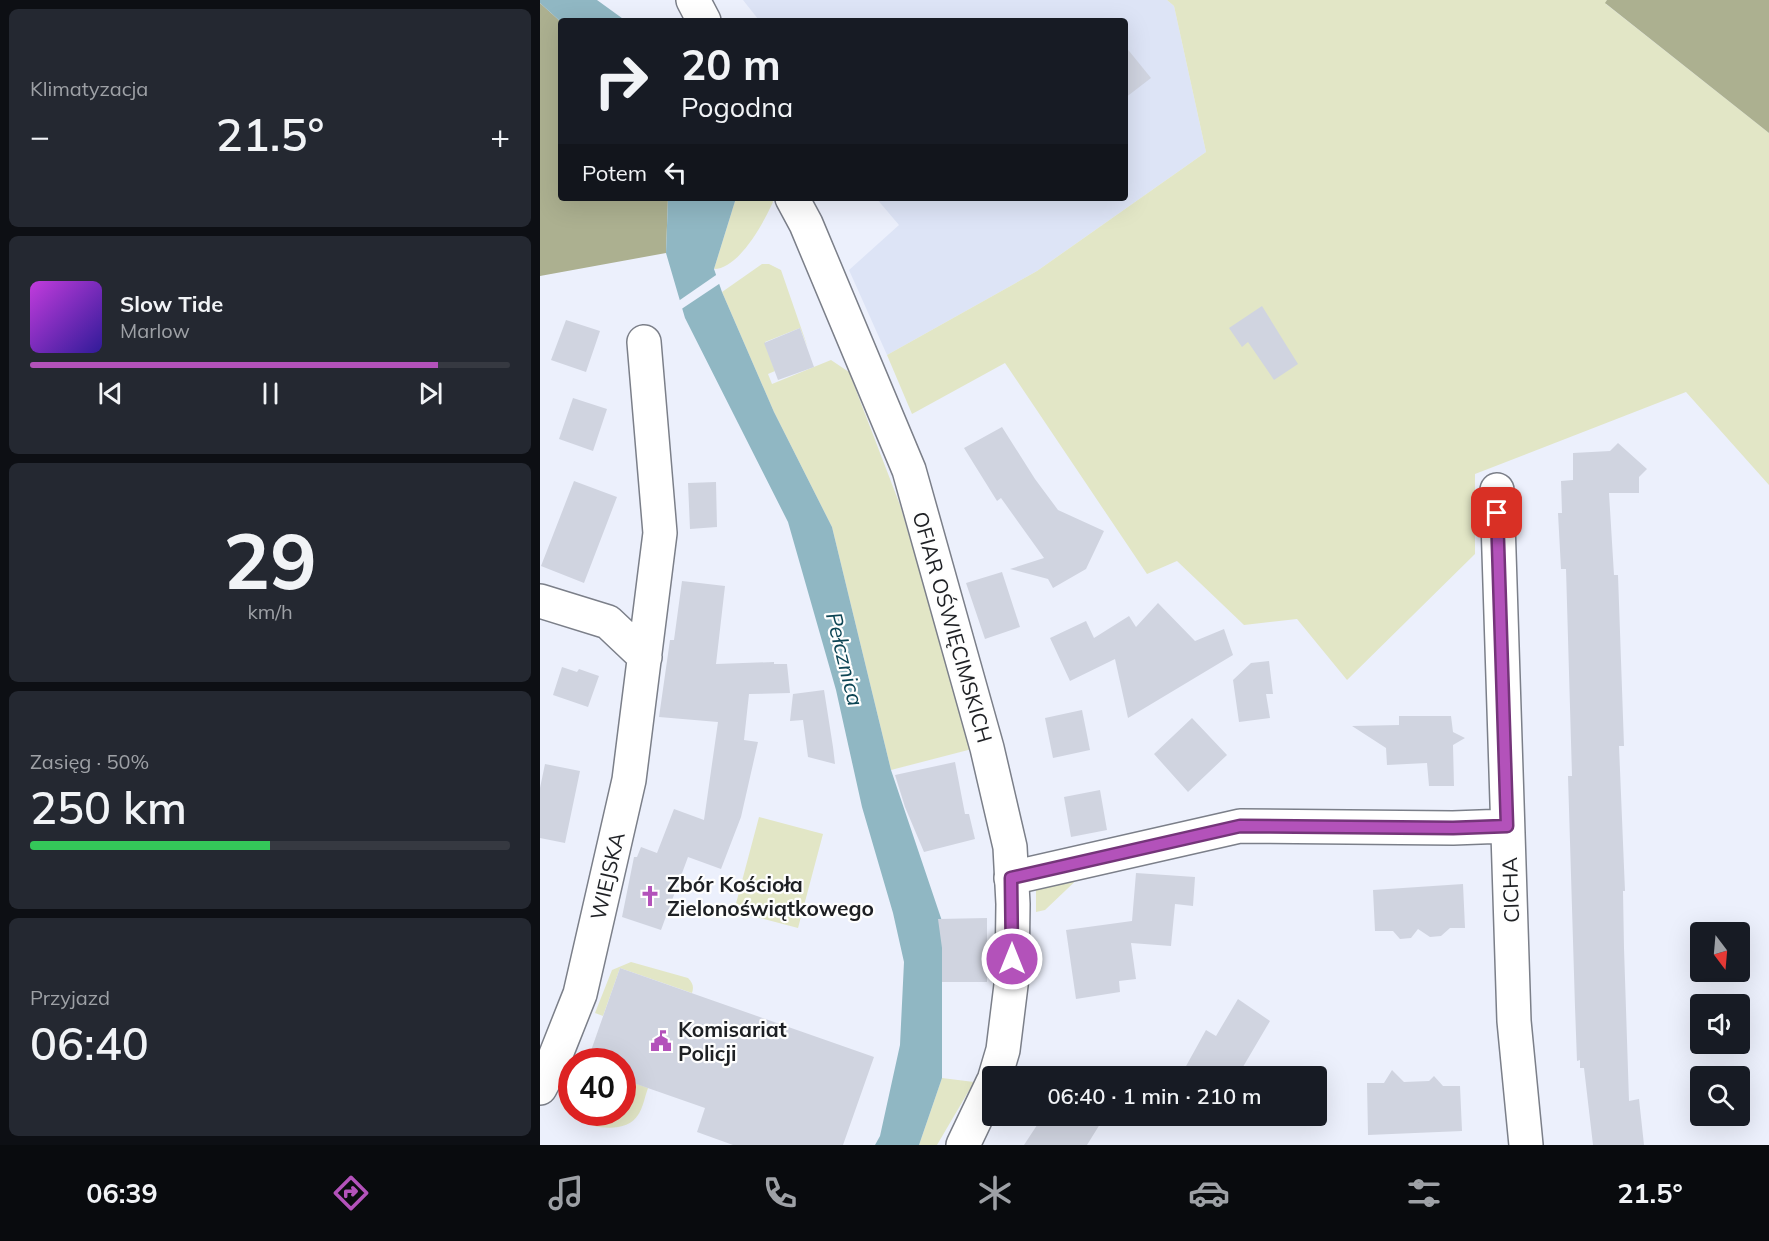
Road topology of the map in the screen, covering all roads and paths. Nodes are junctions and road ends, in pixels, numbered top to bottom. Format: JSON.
{"nodes":[{"id":1,"x":693,"y":0,"type":"edge"},
{"id":2,"x":702,"y":18,"type":"edge"},
{"id":3,"x":794,"y":201,"type":"edge"},
{"id":4,"x":644,"y":342,"type":"dead end"},
{"id":5,"x":1497,"y":490,"type":"dead end"},
{"id":6,"x":540,"y":601,"type":"edge"},
{"id":7,"x":645,"y":657,"type":"junction"},
{"id":8,"x":1507,"y":826,"type":"junction"},
{"id":9,"x":1011,"y":878,"type":"junction"},
{"id":10,"x":551,"y":1032,"type":"edge"},
{"id":11,"x":998,"y":1066,"type":"edge"},
{"id":12,"x":540,"y":1088,"type":"edge"},
{"id":13,"x":982,"y":1105,"type":"edge"},
{"id":14,"x":963,"y":1145,"type":"edge"},
{"id":15,"x":1526,"y":1145,"type":"edge"}],
"edges":[{"from":1,"to":2,"type":"street"},
{"from":3,"to":9,"type":"street","name":"OFIAR OŚWIĘCIMSKICH"},
{"from":4,"to":7,"type":"street","name":"WIEJSKA"},
{"from":5,"to":8,"type":"street","name":"CICHA"},
{"from":6,"to":7,"type":"street"},
{"from":7,"to":10,"type":"street","name":"WIEJSKA"},
{"from":8,"to":9,"type":"street"},
{"from":8,"to":15,"type":"street","name":"CICHA"},
{"from":9,"to":11,"type":"street","name":"OFIAR OŚWIĘCIMSKICH"},
{"from":10,"to":12,"type":"street","name":"WIEJSKA"},
{"from":13,"to":14,"type":"street"}]}
